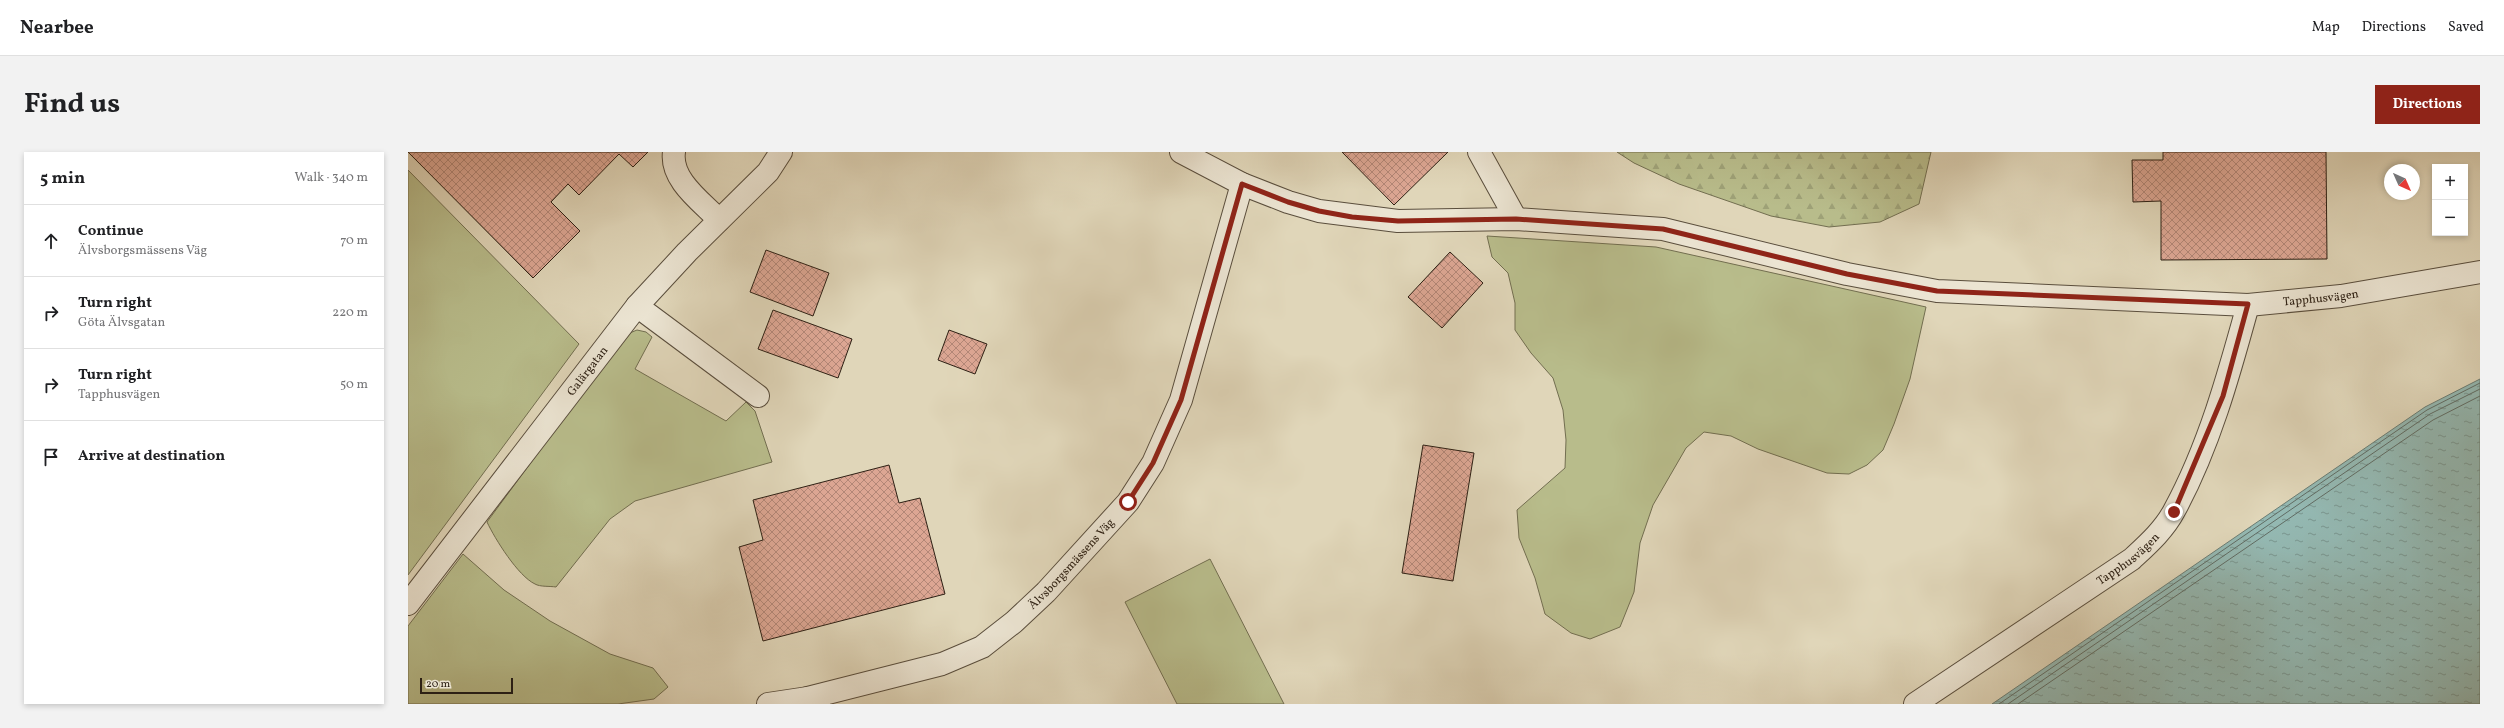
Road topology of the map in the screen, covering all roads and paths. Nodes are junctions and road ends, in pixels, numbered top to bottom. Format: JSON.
{"nodes":[{"id":1,"x":674,"y":152,"type":"edge"},
{"id":2,"x":781,"y":152,"type":"edge"},
{"id":3,"x":1180,"y":152,"type":"edge"},
{"id":4,"x":1479,"y":152,"type":"edge"},
{"id":5,"x":1242,"y":184,"type":"junction"},
{"id":6,"x":1516,"y":219,"type":"junction"},
{"id":7,"x":719,"y":220,"type":"junction"},
{"id":8,"x":2480,"y":272,"type":"edge"},
{"id":9,"x":2248,"y":304,"type":"junction"},
{"id":10,"x":637,"y":306,"type":"junction"},
{"id":11,"x":758,"y":396,"type":"dead end"},
{"id":12,"x":408,"y":604,"type":"edge"},
{"id":13,"x":813,"y":701,"type":"edge"},
{"id":14,"x":768,"y":704,"type":"edge"},
{"id":15,"x":1915,"y":704,"type":"edge"}],
"edges":[{"from":1,"to":7,"type":"lane"},
{"from":2,"to":7,"type":"lane","name":"Galärgatan"},
{"from":3,"to":5,"type":"lane"},
{"from":4,"to":6,"type":"lane"},
{"from":5,"to":6,"type":"lane"},
{"from":5,"to":13,"type":"lane","name":"Älvsborgsmässens Väg"},
{"from":6,"to":9,"type":"lane"},
{"from":7,"to":10,"type":"lane","name":"Galärgatan"},
{"from":8,"to":9,"type":"lane","name":"Tapphusvägen"},
{"from":9,"to":15,"type":"lane","name":"Tapphusvägen"},
{"from":10,"to":11,"type":"lane"},
{"from":10,"to":12,"type":"lane","name":"Galärgatan"},
{"from":13,"to":14,"type":"lane"}]}
